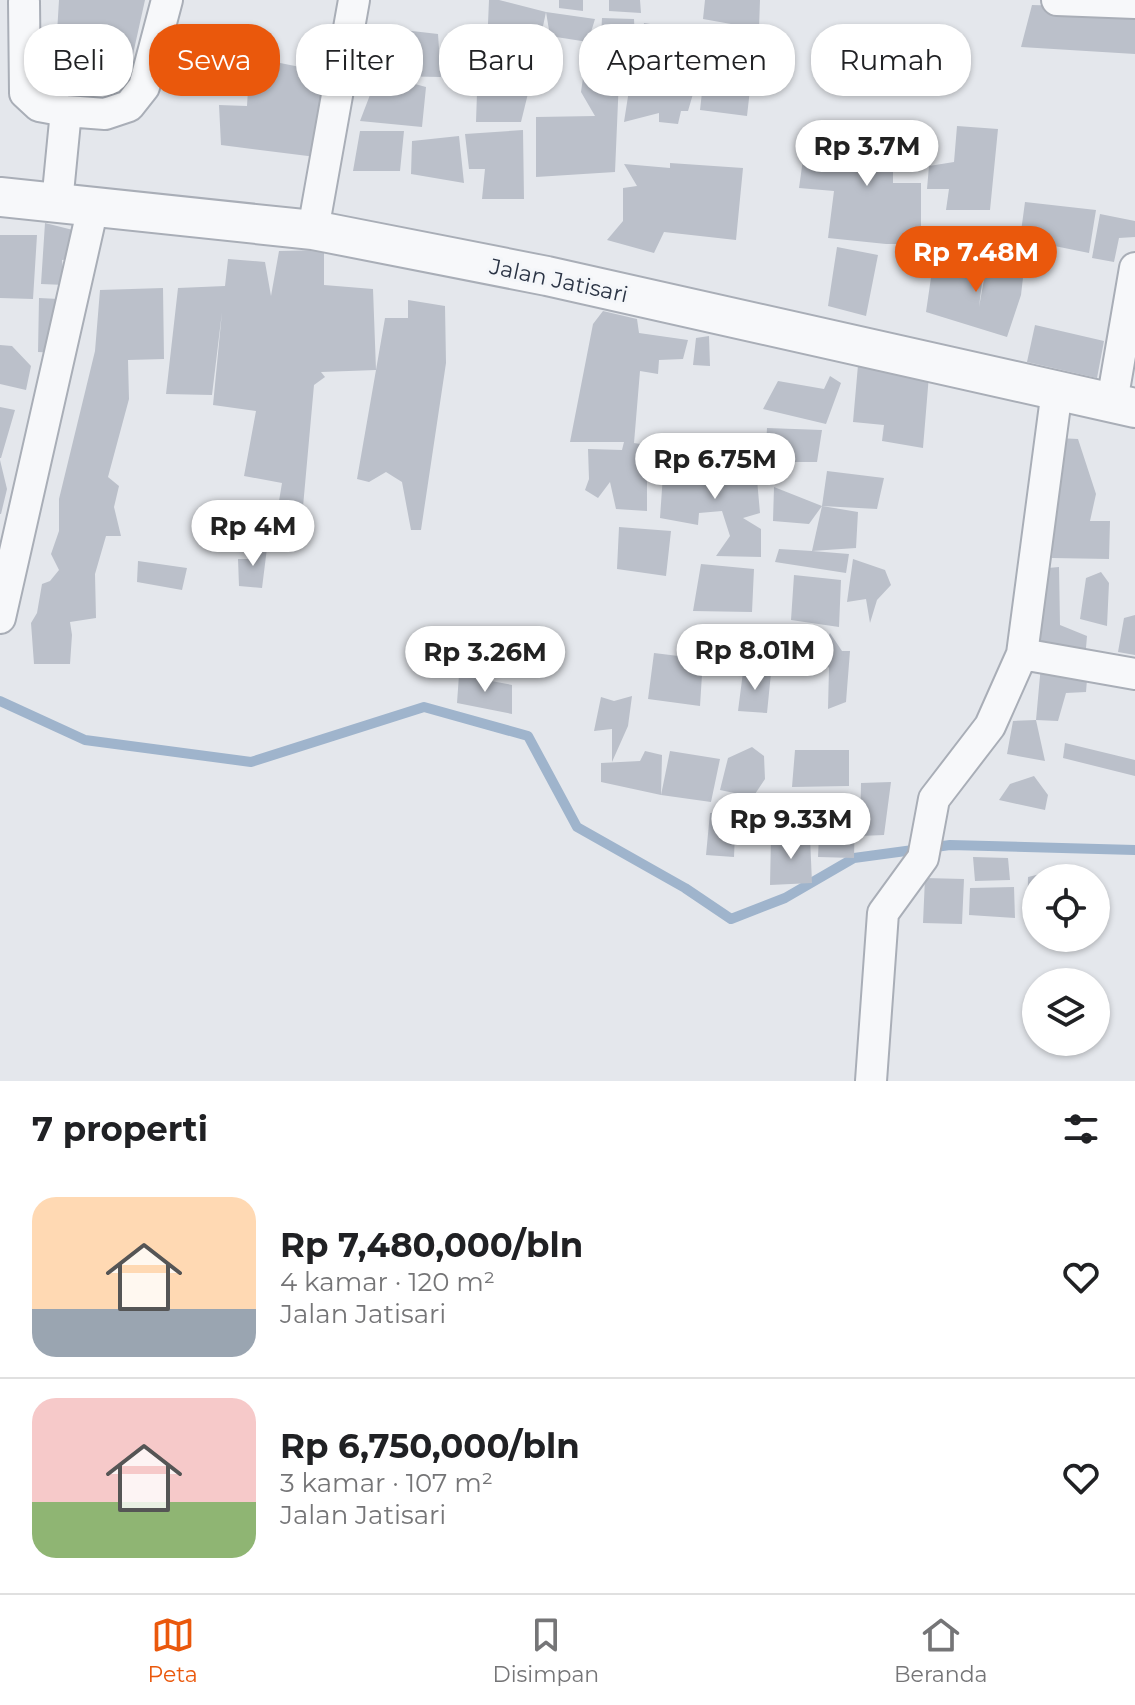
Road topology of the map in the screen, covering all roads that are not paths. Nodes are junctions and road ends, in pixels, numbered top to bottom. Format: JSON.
{"nodes":[{"id":1,"x":167,"y":0,"type":"edge"},
{"id":2,"x":354,"y":0,"type":"edge"},
{"id":3,"x":1057,"y":0,"type":"edge"},
{"id":4,"x":24,"y":2,"type":"edge"},
{"id":5,"x":1135,"y":3,"type":"edge"},
{"id":6,"x":66,"y":111,"type":"junction"},
{"id":7,"x":0,"y":197,"type":"edge"},
{"id":8,"x":75,"y":205,"type":"junction"},
{"id":9,"x":313,"y":230,"type":"junction"},
{"id":10,"x":1135,"y":268,"type":"edge"},
{"id":11,"x":1057,"y":390,"type":"junction"},
{"id":12,"x":1124,"y":405,"type":"edge"},
{"id":13,"x":0,"y":618,"type":"edge"},
{"id":14,"x":1022,"y":654,"type":"junction"},
{"id":15,"x":1135,"y":674,"type":"edge"},
{"id":16,"x":871,"y":1081,"type":"edge"}],
"edges":[{"from":1,"to":6,"type":"street"},
{"from":2,"to":9,"type":"street"},
{"from":3,"to":5,"type":"street"},
{"from":4,"to":6,"type":"street"},
{"from":6,"to":8,"type":"street"},
{"from":7,"to":8,"type":"street","name":"Jalan Jatisari"},
{"from":8,"to":9,"type":"street","name":"Jalan Jatisari"},
{"from":8,"to":13,"type":"street"},
{"from":9,"to":11,"type":"street","name":"Jalan Jatisari"},
{"from":10,"to":12,"type":"street","name":"Jalan Jatisari"},
{"from":11,"to":12,"type":"street","name":"Jalan Jatisari"},
{"from":11,"to":14,"type":"street"},
{"from":14,"to":15,"type":"street"},
{"from":14,"to":16,"type":"street"}]}
